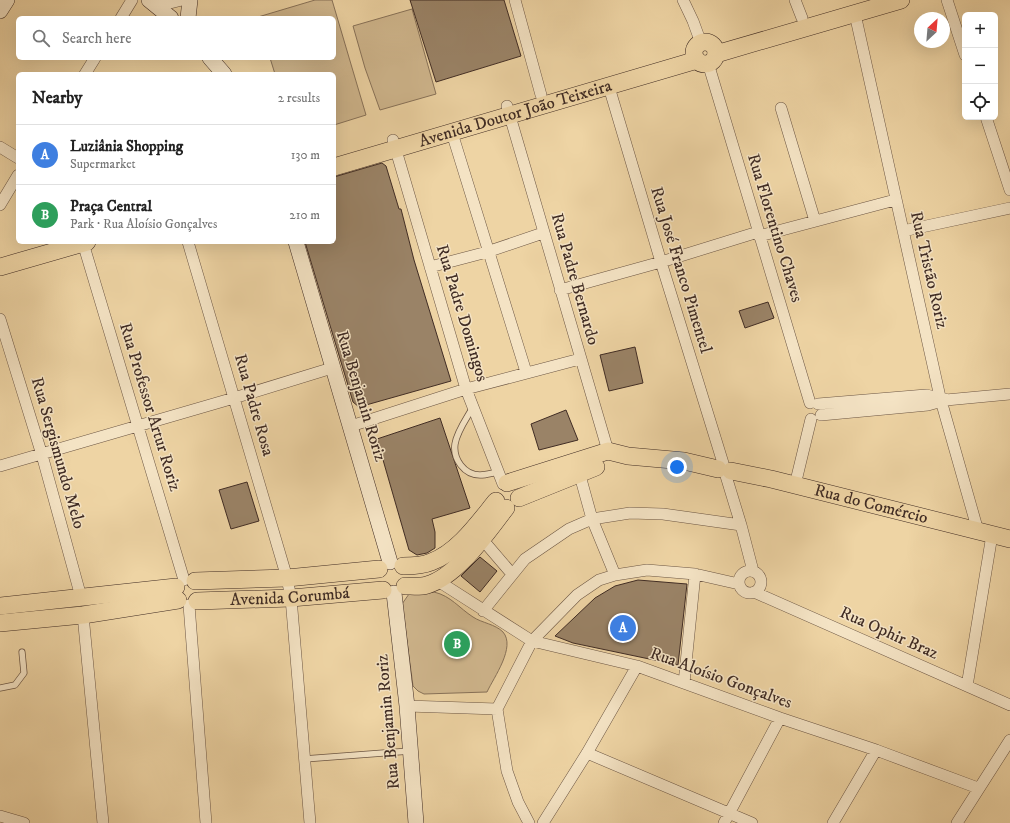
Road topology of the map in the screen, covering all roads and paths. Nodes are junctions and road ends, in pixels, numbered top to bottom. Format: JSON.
{"nodes":[{"id":1,"x":7,"y":0,"type":"edge"},
{"id":2,"x":132,"y":0,"type":"edge"},
{"id":3,"x":182,"y":0,"type":"edge"},
{"id":4,"x":190,"y":0,"type":"edge"},
{"id":5,"x":516,"y":0,"type":"edge"},
{"id":6,"x":683,"y":0,"type":"edge"},
{"id":7,"x":796,"y":0,"type":"edge"},
{"id":8,"x":901,"y":0,"type":"edge"},
{"id":9,"x":947,"y":0,"type":"edge"},
{"id":10,"x":153,"y":3,"type":"edge"},
{"id":11,"x":859,"y":7,"type":"edge"},
{"id":12,"x":0,"y":11,"type":"edge"},
{"id":13,"x":122,"y":16,"type":"edge"},
{"id":14,"x":169,"y":16,"type":"edge"},
{"id":15,"x":188,"y":16,"type":"edge"},
{"id":16,"x":802,"y":18,"type":"junction"},
{"id":17,"x":963,"y":48,"type":"edge"},
{"id":18,"x":705,"y":53,"type":"junction"},
{"id":19,"x":94,"y":60,"type":"edge"},
{"id":20,"x":212,"y":60,"type":"edge"},
{"id":21,"x":86,"y":72,"type":"edge"},
{"id":22,"x":222,"y":72,"type":"edge"},
{"id":23,"x":609,"y":87,"type":"junction"},
{"id":24,"x":542,"y":95,"type":"junction"},
{"id":25,"x":781,"y":108,"type":"dead end"},
{"id":26,"x":509,"y":111,"type":"junction"},
{"id":27,"x":987,"y":120,"type":"edge"},
{"id":28,"x":452,"y":133,"type":"junction"},
{"id":29,"x":394,"y":145,"type":"junction"},
{"id":30,"x":0,"y":147,"type":"edge"},
{"id":31,"x":16,"y":157,"type":"edge"},
{"id":32,"x":336,"y":159,"type":"edge"},
{"id":33,"x":336,"y":166,"type":"edge"},
{"id":34,"x":16,"y":178,"type":"edge"},
{"id":35,"x":1010,"y":190,"type":"edge"},
{"id":36,"x":895,"y":200,"type":"junction"},
{"id":37,"x":0,"y":205,"type":"edge"},
{"id":38,"x":1010,"y":208,"type":"edge"},
{"id":39,"x":815,"y":221,"type":"junction"},
{"id":40,"x":903,"y":231,"type":"junction"},
{"id":41,"x":543,"y":233,"type":"junction"},
{"id":42,"x":759,"y":234,"type":"junction"},
{"id":43,"x":44,"y":244,"type":"edge"},
{"id":44,"x":81,"y":244,"type":"edge"},
{"id":45,"x":85,"y":244,"type":"edge"},
{"id":46,"x":189,"y":244,"type":"edge"},
{"id":47,"x":297,"y":244,"type":"edge"},
{"id":48,"x":488,"y":252,"type":"junction"},
{"id":49,"x":0,"y":257,"type":"edge"},
{"id":50,"x":661,"y":262,"type":"junction"},
{"id":51,"x":0,"y":267,"type":"edge"},
{"id":52,"x":430,"y":267,"type":"junction"},
{"id":53,"x":560,"y":290,"type":"junction"},
{"id":54,"x":0,"y":319,"type":"edge"},
{"id":55,"x":580,"y":359,"type":"junction"},
{"id":56,"x":332,"y":368,"type":"junction"},
{"id":57,"x":526,"y":372,"type":"junction"},
{"id":58,"x":466,"y":389,"type":"junction"},
{"id":59,"x":1010,"y":394,"type":"edge"},
{"id":60,"x":234,"y":398,"type":"junction"},
{"id":61,"x":942,"y":399,"type":"junction"},
{"id":62,"x":473,"y":407,"type":"junction"},
{"id":63,"x":815,"y":410,"type":"junction"},
{"id":64,"x":138,"y":426,"type":"junction"},
{"id":65,"x":351,"y":426,"type":"junction"},
{"id":66,"x":608,"y":451,"type":"junction"},
{"id":67,"x":42,"y":455,"type":"junction"},
{"id":68,"x":628,"y":456,"type":"junction"},
{"id":69,"x":0,"y":466,"type":"edge"},
{"id":70,"x":724,"y":470,"type":"junction"},
{"id":71,"x":579,"y":472,"type":"junction"},
{"id":72,"x":503,"y":480,"type":"junction"},
{"id":73,"x":795,"y":485,"type":"junction"},
{"id":74,"x":507,"y":502,"type":"junction"},
{"id":75,"x":592,"y":519,"type":"junction"},
{"id":76,"x":741,"y":525,"type":"junction"},
{"id":77,"x":985,"y":533,"type":"junction"},
{"id":78,"x":482,"y":539,"type":"junction"},
{"id":79,"x":1010,"y":539,"type":"edge"},
{"id":80,"x":391,"y":566,"type":"junction"},
{"id":81,"x":753,"y":571,"type":"junction"},
{"id":82,"x":512,"y":574,"type":"junction"},
{"id":83,"x":695,"y":574,"type":"junction"},
{"id":84,"x":614,"y":575,"type":"junction"},
{"id":85,"x":287,"y":578,"type":"junction"},
{"id":86,"x":438,"y":581,"type":"junction"},
{"id":87,"x":739,"y":584,"type":"junction"},
{"id":88,"x":394,"y":589,"type":"junction"},
{"id":89,"x":186,"y":592,"type":"junction"},
{"id":90,"x":754,"y":592,"type":"junction"},
{"id":91,"x":81,"y":597,"type":"junction"},
{"id":92,"x":290,"y":598,"type":"junction"},
{"id":93,"x":0,"y":606,"type":"edge"},
{"id":94,"x":483,"y":611,"type":"junction"},
{"id":95,"x":84,"y":615,"type":"junction"},
{"id":96,"x":0,"y":623,"type":"edge"},
{"id":97,"x":532,"y":641,"type":"junction"},
{"id":98,"x":22,"y":652,"type":"dead end"},
{"id":99,"x":637,"y":666,"type":"junction"},
{"id":100,"x":684,"y":683,"type":"junction"},
{"id":101,"x":967,"y":686,"type":"junction"},
{"id":102,"x":0,"y":688,"type":"edge"},
{"id":103,"x":1010,"y":705,"type":"edge"},
{"id":104,"x":407,"y":706,"type":"junction"},
{"id":105,"x":497,"y":709,"type":"junction"},
{"id":106,"x":780,"y":718,"type":"junction"},
{"id":107,"x":1010,"y":740,"type":"edge"},
{"id":108,"x":876,"y":750,"type":"junction"},
{"id":109,"x":410,"y":751,"type":"junction"},
{"id":110,"x":587,"y":753,"type":"junction"},
{"id":111,"x":304,"y":759,"type":"junction"},
{"id":112,"x":978,"y":788,"type":"junction"},
{"id":113,"x":0,"y":816,"type":"edge"},
{"id":114,"x":727,"y":819,"type":"edge"},
{"id":115,"x":24,"y":823,"type":"edge"},
{"id":116,"x":104,"y":823,"type":"edge"},
{"id":117,"x":206,"y":823,"type":"edge"},
{"id":118,"x":310,"y":823,"type":"edge"},
{"id":119,"x":416,"y":823,"type":"edge"},
{"id":120,"x":529,"y":823,"type":"edge"},
{"id":121,"x":543,"y":823,"type":"edge"},
{"id":122,"x":752,"y":823,"type":"edge"},
{"id":123,"x":833,"y":823,"type":"edge"},
{"id":124,"x":957,"y":823,"type":"edge"}],
"edges":[{"from":1,"to":12,"type":"street"},
{"from":2,"to":13,"type":"street"},
{"from":3,"to":10,"type":"street"},
{"from":4,"to":15,"type":"street"},
{"from":5,"to":24,"type":"street"},
{"from":6,"to":18,"type":"street","name":"Rua Florentino Chaves"},
{"from":7,"to":16,"type":"street"},
{"from":8,"to":11,"type":"main road","name":"Avenida Doutor João Teixeira"},
{"from":9,"to":17,"type":"street"},
{"from":10,"to":14,"type":"street"},
{"from":11,"to":16,"type":"main road","name":"Avenida Doutor João Teixeira"},
{"from":11,"to":18,"type":"main road","name":"Avenida Doutor João Teixeira"},
{"from":11,"to":36,"type":"street","name":"Rua Tristão Roriz"},
{"from":16,"to":18,"type":"main road","name":"Avenida Doutor João Teixeira"},
{"from":18,"to":23,"type":"main road","name":"Avenida Doutor João Teixeira"},
{"from":18,"to":24,"type":"main road","name":"Avenida Doutor João Teixeira"},
{"from":18,"to":42,"type":"street","name":"Rua Florentino Chaves"},
{"from":19,"to":21,"type":"street"},
{"from":20,"to":22,"type":"street"},
{"from":23,"to":26,"type":"main road","name":"Avenida Doutor João Teixeira"},
{"from":23,"to":50,"type":"street","name":"Rua José Franco Pimentel"},
{"from":24,"to":26,"type":"main road","name":"Avenida Doutor João Teixeira"},
{"from":25,"to":39,"type":"street"},
{"from":26,"to":28,"type":"main road","name":"Avenida Doutor João Teixeira"},
{"from":26,"to":29,"type":"main road","name":"Avenida Doutor João Teixeira"},
{"from":26,"to":41,"type":"street","name":"Rua Padre Bernardo"},
{"from":27,"to":35,"type":"street"},
{"from":28,"to":29,"type":"main road","name":"Avenida Doutor João Teixeira"},
{"from":28,"to":48,"type":"street"},
{"from":29,"to":32,"type":"main road","name":"Avenida Doutor João Teixeira"},
{"from":29,"to":33,"type":"main road","name":"Avenida Doutor João Teixeira"},
{"from":29,"to":52,"type":"street","name":"Rua Padre Domingos"},
{"from":30,"to":31,"type":"street"},
{"from":34,"to":37,"type":"street"},
{"from":36,"to":39,"type":"street"},
{"from":36,"to":40,"type":"street","name":"Rua Tristão Roriz"},
{"from":38,"to":40,"type":"street"},
{"from":39,"to":42,"type":"street"},
{"from":40,"to":61,"type":"street","name":"Rua Tristão Roriz"},
{"from":41,"to":48,"type":"street"},
{"from":41,"to":53,"type":"street","name":"Rua Padre Bernardo"},
{"from":42,"to":50,"type":"street"},
{"from":42,"to":63,"type":"street","name":"Rua Florentino Chaves"},
{"from":43,"to":49,"type":"main road"},
{"from":44,"to":51,"type":"main road"},
{"from":45,"to":64,"type":"street","name":"Rua Professor Artur Roriz"},
{"from":46,"to":60,"type":"street","name":"Rua Padre Rosa"},
{"from":47,"to":56,"type":"street","name":"Rua Benjamin Roriz"},
{"from":48,"to":52,"type":"street"},
{"from":48,"to":57,"type":"street"},
{"from":50,"to":53,"type":"street"},
{"from":50,"to":70,"type":"street","name":"Rua José Franco Pimentel"},
{"from":52,"to":58,"type":"street","name":"Rua Padre Domingos"},
{"from":53,"to":55,"type":"street","name":"Rua Padre Bernardo"},
{"from":54,"to":67,"type":"street","name":"Rua Sergismundo Melo"},
{"from":55,"to":57,"type":"street"},
{"from":55,"to":66,"type":"street","name":"Rua Padre Bernardo"},
{"from":56,"to":60,"type":"street"},
{"from":56,"to":65,"type":"street","name":"Rua Benjamin Roriz"},
{"from":57,"to":58,"type":"street"},
{"from":58,"to":62,"type":"street","name":"Rua Padre Domingos"},
{"from":58,"to":65,"type":"street"},
{"from":59,"to":61,"type":"street"},
{"from":60,"to":64,"type":"street"},
{"from":60,"to":85,"type":"street","name":"Rua Padre Rosa"},
{"from":61,"to":63,"type":"street"},
{"from":61,"to":77,"type":"street","name":"Rua Tristão Roriz"},
{"from":62,"to":72,"type":"street","name":"Rua Padre Domingos"},
{"from":62,"to":72,"type":"lane"},
{"from":63,"to":73,"type":"street"},
{"from":64,"to":67,"type":"street"},
{"from":64,"to":89,"type":"street","name":"Rua Professor Artur Roriz"},
{"from":65,"to":80,"type":"street","name":"Rua Benjamin Roriz"},
{"from":66,"to":68,"type":"main road","name":"Rua do Comércio"},
{"from":66,"to":72,"type":"main road"},
{"from":67,"to":69,"type":"street"},
{"from":67,"to":91,"type":"street","name":"Rua Sergismundo Melo"},
{"from":68,"to":70,"type":"main road","name":"Rua do Comércio"},
{"from":68,"to":71,"type":"main road","name":"Rua do Comércio"},
{"from":70,"to":73,"type":"main road","name":"Rua do Comércio"},
{"from":70,"to":76,"type":"street","name":"Rua José Franco Pimentel"},
{"from":71,"to":74,"type":"main road","name":"Rua do Comércio"},
{"from":71,"to":75,"type":"street"},
{"from":72,"to":74,"type":"main road"},
{"from":73,"to":77,"type":"main road","name":"Rua do Comércio"},
{"from":74,"to":78,"type":"main road","name":"Avenida Corumbá"},
{"from":74,"to":80,"type":"main road","name":"Avenida Corumbá"},
{"from":75,"to":76,"type":"street"},
{"from":75,"to":82,"type":"street"},
{"from":75,"to":84,"type":"street"},
{"from":76,"to":81,"type":"street","name":"Rua José Franco Pimentel"},
{"from":77,"to":79,"type":"main road","name":"Rua do Comércio"},
{"from":77,"to":101,"type":"street"},
{"from":78,"to":82,"type":"street"},
{"from":78,"to":86,"type":"main road","name":"Avenida Corumbá"},
{"from":80,"to":85,"type":"main road","name":"Avenida Corumbá"},
{"from":80,"to":88,"type":"main road"},
{"from":80,"to":88,"type":"main road"},
{"from":81,"to":87,"type":"street"},
{"from":81,"to":90,"type":"street"},
{"from":82,"to":94,"type":"street"},
{"from":83,"to":84,"type":"street"},
{"from":83,"to":87,"type":"street"},
{"from":83,"to":100,"type":"street"},
{"from":84,"to":97,"type":"street"},
{"from":85,"to":89,"type":"main road","name":"Avenida Corumbá"},
{"from":85,"to":92,"type":"street","name":"Rua Padre Rosa"},
{"from":86,"to":88,"type":"main road","name":"Avenida Corumbá"},
{"from":86,"to":94,"type":"street","name":"Rua Aloísio Gonçalves"},
{"from":87,"to":90,"type":"street"},
{"from":88,"to":92,"type":"main road","name":"Avenida Corumbá"},
{"from":88,"to":104,"type":"street","name":"Rua Benjamin Roriz"},
{"from":89,"to":91,"type":"main road","name":"Avenida Corumbá"},
{"from":89,"to":92,"type":"main road","name":"Avenida Corumbá"},
{"from":89,"to":95,"type":"main road","name":"Avenida Corumbá"},
{"from":89,"to":117,"type":"street","name":"Rua Professor Artur Roriz"},
{"from":90,"to":101,"type":"street","name":"Rua Ophir Braz"},
{"from":91,"to":93,"type":"main road","name":"Avenida Corumbá"},
{"from":92,"to":111,"type":"street"},
{"from":94,"to":97,"type":"street","name":"Rua Aloísio Gonçalves"},
{"from":95,"to":96,"type":"main road","name":"Avenida Corumbá"},
{"from":95,"to":116,"type":"street"},
{"from":97,"to":99,"type":"street","name":"Rua Aloísio Gonçalves"},
{"from":97,"to":105,"type":"street"},
{"from":98,"to":102,"type":"lane"},
{"from":99,"to":100,"type":"street","name":"Rua Aloísio Gonçalves"},
{"from":99,"to":110,"type":"street"},
{"from":100,"to":106,"type":"street","name":"Rua Aloísio Gonçalves"},
{"from":101,"to":103,"type":"street","name":"Rua Ophir Braz"},
{"from":104,"to":105,"type":"street"},
{"from":104,"to":109,"type":"street","name":"Rua Benjamin Roriz"},
{"from":105,"to":120,"type":"street"},
{"from":106,"to":108,"type":"street","name":"Rua Aloísio Gonçalves"},
{"from":106,"to":114,"type":"street"},
{"from":107,"to":112,"type":"street"},
{"from":108,"to":112,"type":"street","name":"Rua Aloísio Gonçalves"},
{"from":108,"to":123,"type":"street"},
{"from":109,"to":111,"type":"lane"},
{"from":109,"to":119,"type":"street","name":"Rua Benjamin Roriz"},
{"from":110,"to":114,"type":"street"},
{"from":110,"to":121,"type":"street"},
{"from":111,"to":118,"type":"street"},
{"from":112,"to":124,"type":"street"},
{"from":113,"to":115,"type":"street"},
{"from":114,"to":122,"type":"street"}]}
